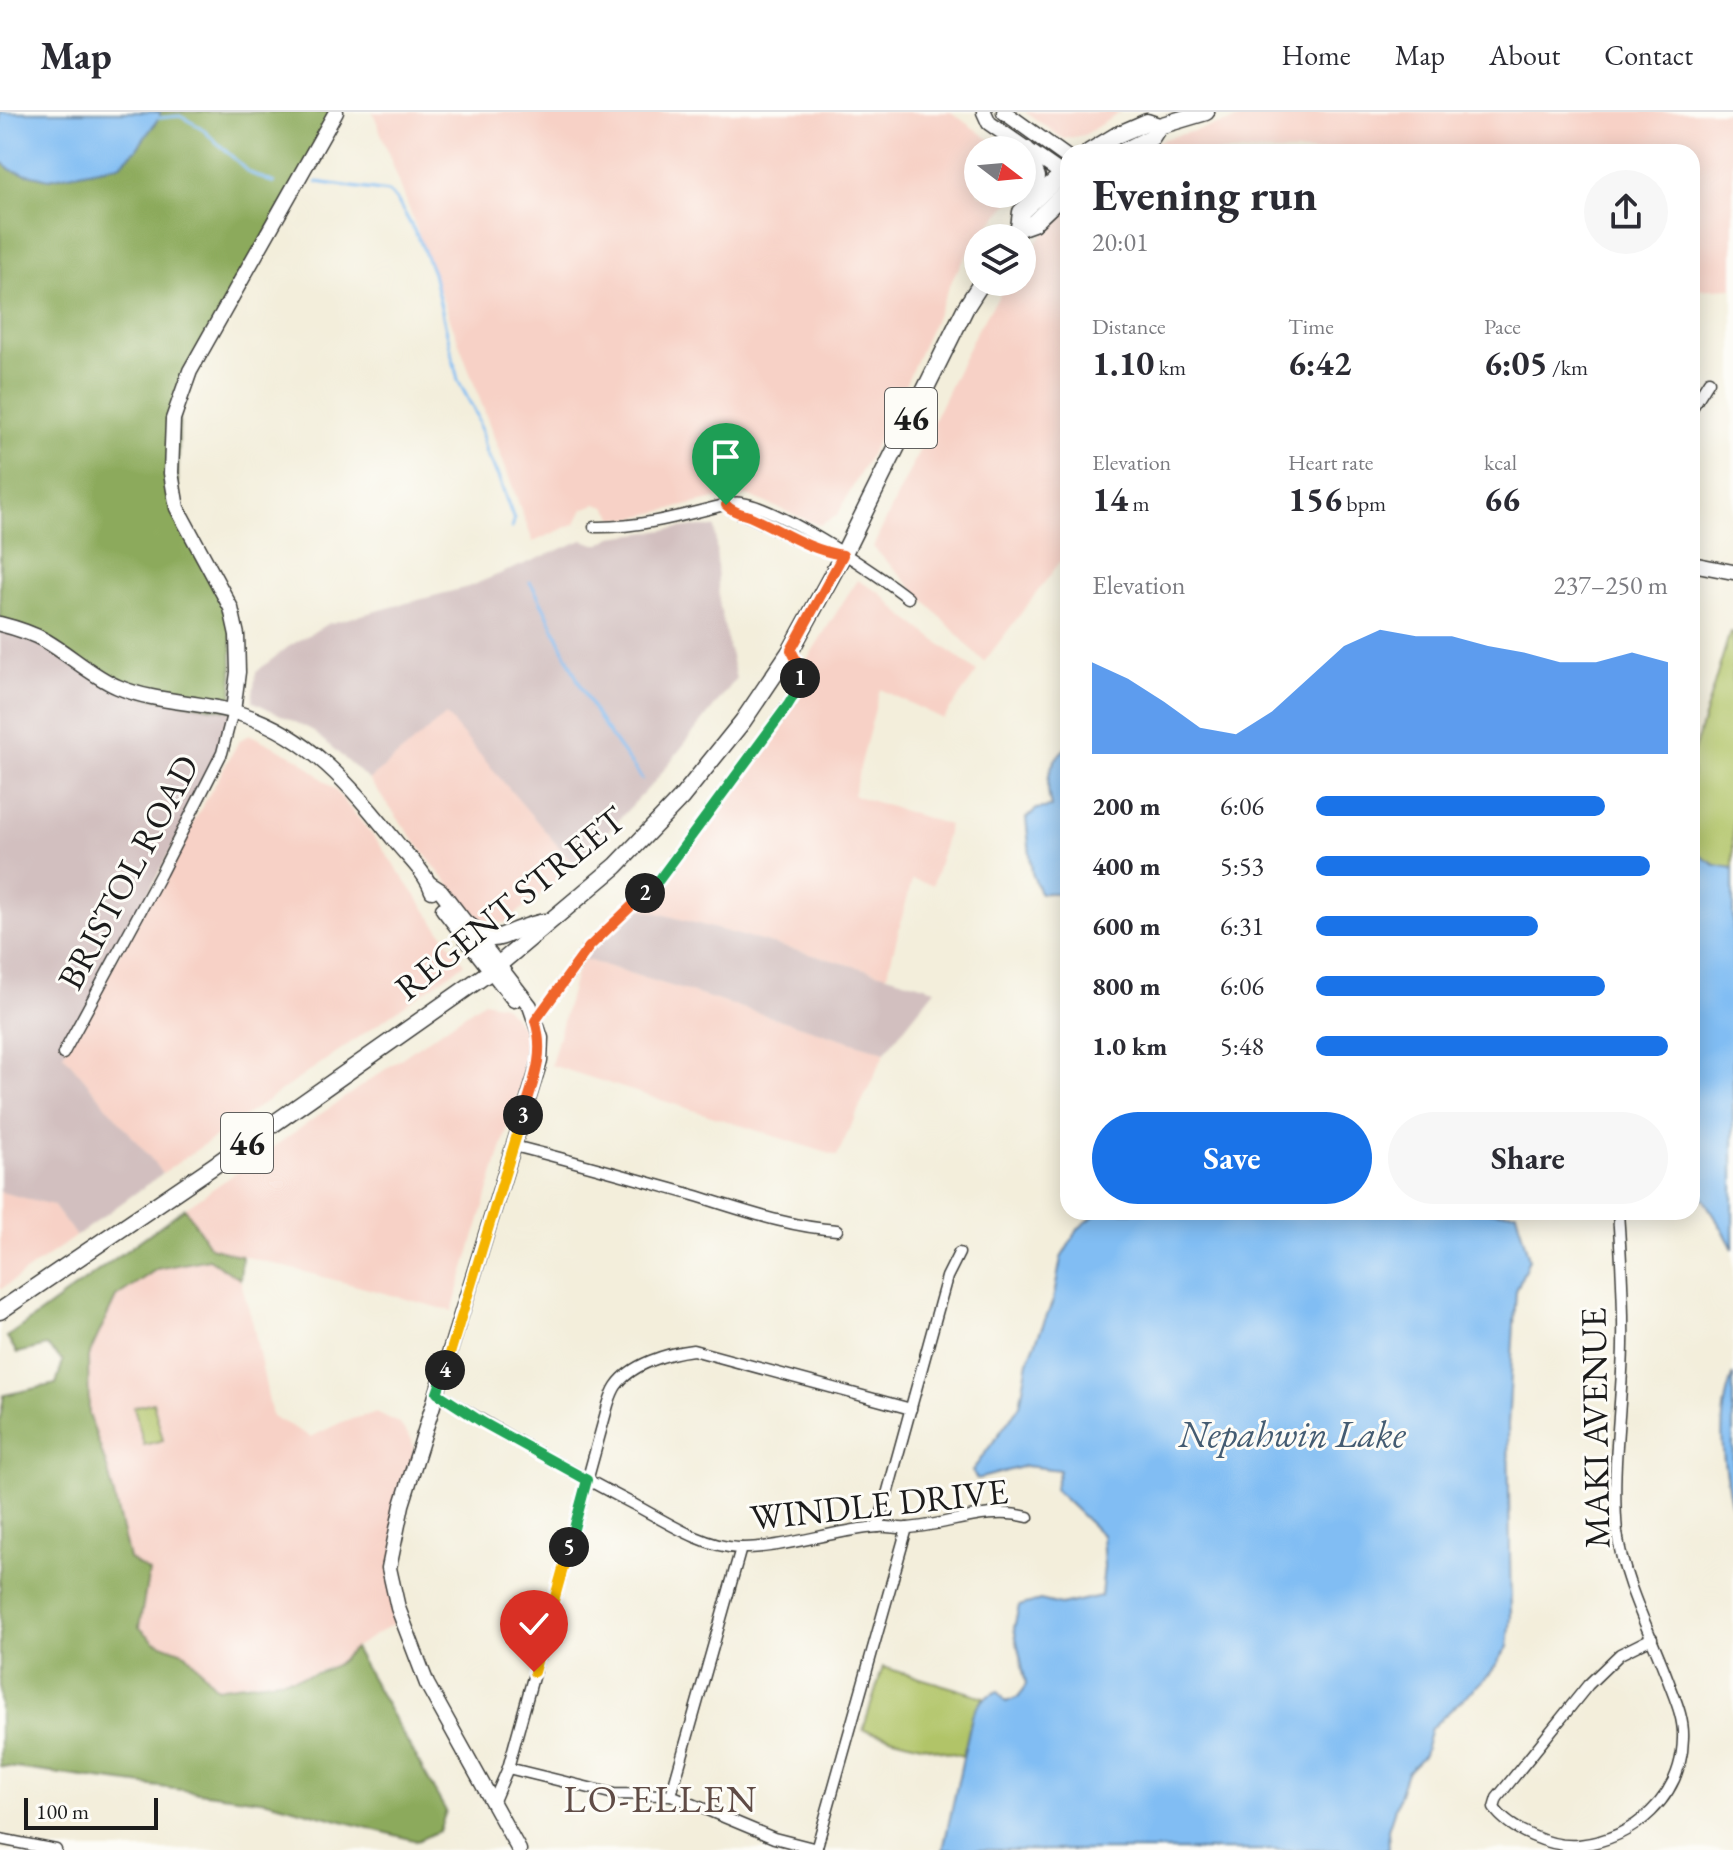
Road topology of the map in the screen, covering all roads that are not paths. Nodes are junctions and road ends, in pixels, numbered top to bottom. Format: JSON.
{"nodes":[{"id":1,"x":336,"y":112,"type":"edge"},
{"id":2,"x":984,"y":112,"type":"edge"},
{"id":3,"x":1004,"y":112,"type":"edge"},
{"id":4,"x":1206,"y":112,"type":"edge"},
{"id":5,"x":1159,"y":126,"type":"junction"},
{"id":6,"x":1008,"y":136,"type":"edge"},
{"id":7,"x":1102,"y":144,"type":"edge"},
{"id":8,"x":1138,"y":144,"type":"edge"},
{"id":9,"x":1060,"y":152,"type":"edge"},
{"id":10,"x":1036,"y":156,"type":"edge"},
{"id":11,"x":1060,"y":173,"type":"edge"},
{"id":12,"x":1060,"y":183,"type":"edge"},
{"id":13,"x":1060,"y":187,"type":"edge"},
{"id":14,"x":1036,"y":198,"type":"edge"},
{"id":15,"x":1031,"y":224,"type":"edge"},
{"id":16,"x":973,"y":296,"type":"edge"},
{"id":17,"x":1709,"y":381,"type":"dead end"},
{"id":18,"x":1700,"y":395,"type":"edge"},
{"id":19,"x":594,"y":527,"type":"dead end"},
{"id":20,"x":843,"y":555,"type":"junction"},
{"id":21,"x":1700,"y":566,"type":"edge"},
{"id":22,"x":1733,"y":572,"type":"edge"},
{"id":23,"x":908,"y":598,"type":"dead end"},
{"id":24,"x":0,"y":624,"type":"edge"},
{"id":25,"x":791,"y":650,"type":"junction"},
{"id":26,"x":233,"y":711,"type":"junction"},
{"id":27,"x":430,"y":884,"type":"junction"},
{"id":28,"x":553,"y":919,"type":"junction"},
{"id":29,"x":468,"y":925,"type":"junction"},
{"id":30,"x":495,"y":968,"type":"junction"},
{"id":31,"x":535,"y":1021,"type":"junction"},
{"id":32,"x":63,"y":1054,"type":"dead end"},
{"id":33,"x":514,"y":1146,"type":"junction"},
{"id":34,"x":1618,"y":1220,"type":"edge"},
{"id":35,"x":837,"y":1230,"type":"dead end"},
{"id":36,"x":959,"y":1253,"type":"dead end"},
{"id":37,"x":0,"y":1311,"type":"edge"},
{"id":38,"x":437,"y":1393,"type":"junction"},
{"id":39,"x":911,"y":1409,"type":"junction"},
{"id":40,"x":587,"y":1480,"type":"junction"},
{"id":41,"x":1028,"y":1517,"type":"dead end"},
{"id":42,"x":878,"y":1527,"type":"junction"},
{"id":43,"x":907,"y":1528,"type":"junction"},
{"id":44,"x":741,"y":1548,"type":"junction"},
{"id":45,"x":1652,"y":1638,"type":"junction"},
{"id":46,"x":508,"y":1768,"type":"junction"},
{"id":47,"x":671,"y":1795,"type":"junction"},
{"id":48,"x":493,"y":1803,"type":"junction"},
{"id":49,"x":0,"y":1839,"type":"edge"},
{"id":50,"x":816,"y":1849,"type":"edge"},
{"id":51,"x":56,"y":1850,"type":"edge"},
{"id":52,"x":519,"y":1850,"type":"edge"}],
"edges":[{"from":1,"to":26,"type":"street"},
{"from":2,"to":6,"type":"street"},
{"from":3,"to":9,"type":"street"},
{"from":4,"to":5,"type":"main road"},
{"from":5,"to":7,"type":"main road"},
{"from":5,"to":8,"type":"main road"},
{"from":10,"to":11,"type":"street"},
{"from":12,"to":14,"type":"main road"},
{"from":13,"to":15,"type":"main road"},
{"from":16,"to":20,"type":"main road","name":"REGENT STREET","number":"46"},
{"from":17,"to":18,"type":"street"},
{"from":19,"to":20,"type":"street"},
{"from":20,"to":23,"type":"street"},
{"from":20,"to":25,"type":"main road","name":"REGENT STREET","number":"46"},
{"from":21,"to":22,"type":"street"},
{"from":24,"to":26,"type":"street"},
{"from":25,"to":28,"type":"main road","name":"REGENT STREET","number":"46"},
{"from":25,"to":31,"type":"street"},
{"from":26,"to":27,"type":"street"},
{"from":26,"to":32,"type":"street","name":"BRISTOL ROAD"},
{"from":27,"to":29,"type":"street"},
{"from":27,"to":30,"type":"street"},
{"from":28,"to":29,"type":"main road"},
{"from":28,"to":30,"type":"main road","name":"REGENT STREET","number":"46"},
{"from":29,"to":30,"type":"street"},
{"from":30,"to":31,"type":"street"},
{"from":30,"to":37,"type":"main road","name":"REGENT STREET","number":"46"},
{"from":31,"to":33,"type":"street"},
{"from":33,"to":35,"type":"street"},
{"from":33,"to":38,"type":"street"},
{"from":34,"to":45,"type":"street","name":"MAKI AVENUE"},
{"from":36,"to":39,"type":"street"},
{"from":38,"to":40,"type":"street","name":"WINDLE DRIVE"},
{"from":38,"to":48,"type":"street"},
{"from":39,"to":40,"type":"street"},
{"from":39,"to":42,"type":"street"},
{"from":40,"to":44,"type":"street","name":"WINDLE DRIVE"},
{"from":40,"to":46,"type":"street"},
{"from":41,"to":43,"type":"street","name":"WINDLE DRIVE"},
{"from":42,"to":43,"type":"street","name":"WINDLE DRIVE"},
{"from":42,"to":44,"type":"street","name":"WINDLE DRIVE"},
{"from":43,"to":50,"type":"street"},
{"from":44,"to":47,"type":"street"},
{"from":45,"to":45,"type":"street","name":"MAKI AVENUE"},
{"from":46,"to":47,"type":"street"},
{"from":46,"to":48,"type":"street"},
{"from":47,"to":50,"type":"street"},
{"from":48,"to":52,"type":"street"},
{"from":49,"to":51,"type":"street"}]}
